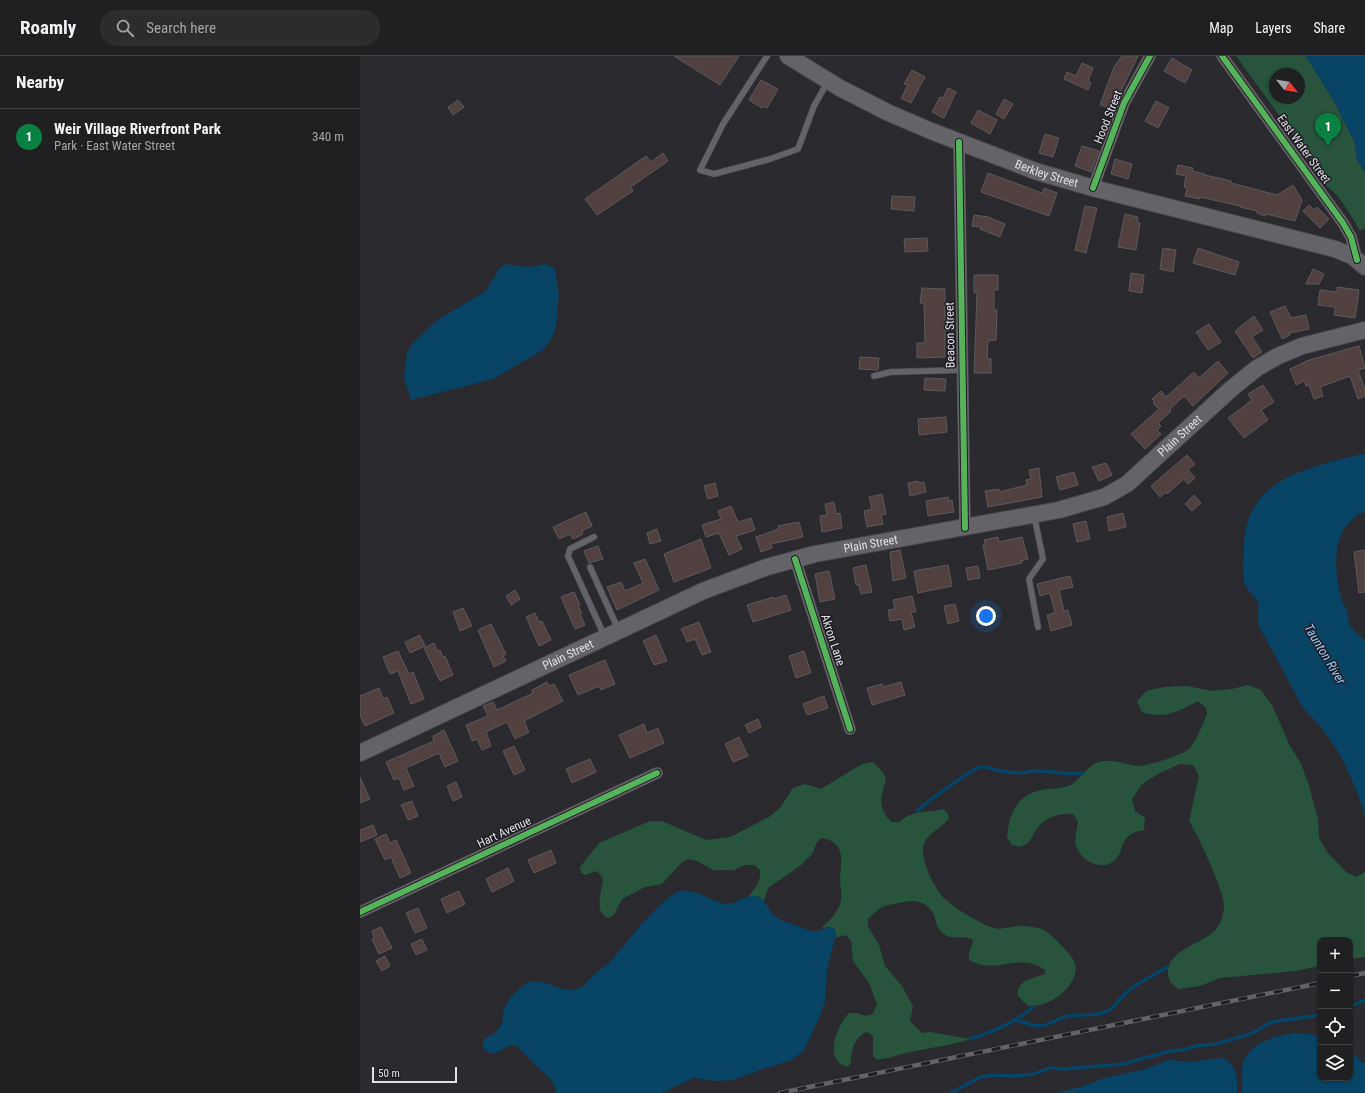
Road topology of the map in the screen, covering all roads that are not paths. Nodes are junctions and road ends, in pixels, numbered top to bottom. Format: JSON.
{"nodes":[{"id":1,"x":767,"y":56,"type":"edge"},
{"id":2,"x":788,"y":56,"type":"edge"},
{"id":3,"x":1150,"y":56,"type":"edge"},
{"id":4,"x":1222,"y":56,"type":"edge"},
{"id":5,"x":828,"y":81,"type":"junction"},
{"id":6,"x":959,"y":142,"type":"junction"},
{"id":7,"x":1092,"y":188,"type":"junction"},
{"id":8,"x":1361,"y":263,"type":"edge"},
{"id":9,"x":1365,"y":330,"type":"edge"},
{"id":10,"x":962,"y":370,"type":"junction"},
{"id":11,"x":874,"y":376,"type":"dead end"},
{"id":12,"x":1034,"y":515,"type":"junction"},
{"id":13,"x":965,"y":528,"type":"junction"},
{"id":14,"x":594,"y":537,"type":"dead end"},
{"id":15,"x":795,"y":559,"type":"junction"},
{"id":16,"x":590,"y":567,"type":"dead end"},
{"id":17,"x":1038,"y":627,"type":"dead end"},
{"id":18,"x":612,"y":634,"type":"junction"},
{"id":19,"x":850,"y":728,"type":"dead end"},
{"id":20,"x":360,"y":753,"type":"edge"},
{"id":21,"x":657,"y":773,"type":"dead end"},
{"id":22,"x":360,"y":912,"type":"edge"}],
"edges":[{"from":1,"to":5,"type":"lane"},
{"from":2,"to":5,"type":"main road","name":"Berkley Street"},
{"from":3,"to":7,"type":"street","name":"Hood Street"},
{"from":4,"to":8,"type":"street","name":"East Water Street"},
{"from":5,"to":6,"type":"main road","name":"Berkley Street"},
{"from":6,"to":7,"type":"main road","name":"Berkley Street"},
{"from":6,"to":10,"type":"street","name":"Beacon Street"},
{"from":7,"to":8,"type":"main road","name":"Berkley Street"},
{"from":9,"to":12,"type":"main road","name":"Plain Street"},
{"from":10,"to":11,"type":"lane"},
{"from":10,"to":13,"type":"street","name":"Beacon Street"},
{"from":12,"to":13,"type":"main road","name":"Plain Street"},
{"from":12,"to":17,"type":"lane"},
{"from":13,"to":15,"type":"main road","name":"Plain Street"},
{"from":14,"to":18,"type":"lane"},
{"from":15,"to":18,"type":"main road","name":"Plain Street"},
{"from":15,"to":19,"type":"street","name":"Akron Lane"},
{"from":16,"to":18,"type":"lane"},
{"from":18,"to":20,"type":"main road","name":"Plain Street"},
{"from":21,"to":22,"type":"street","name":"Hart Avenue"}]}
